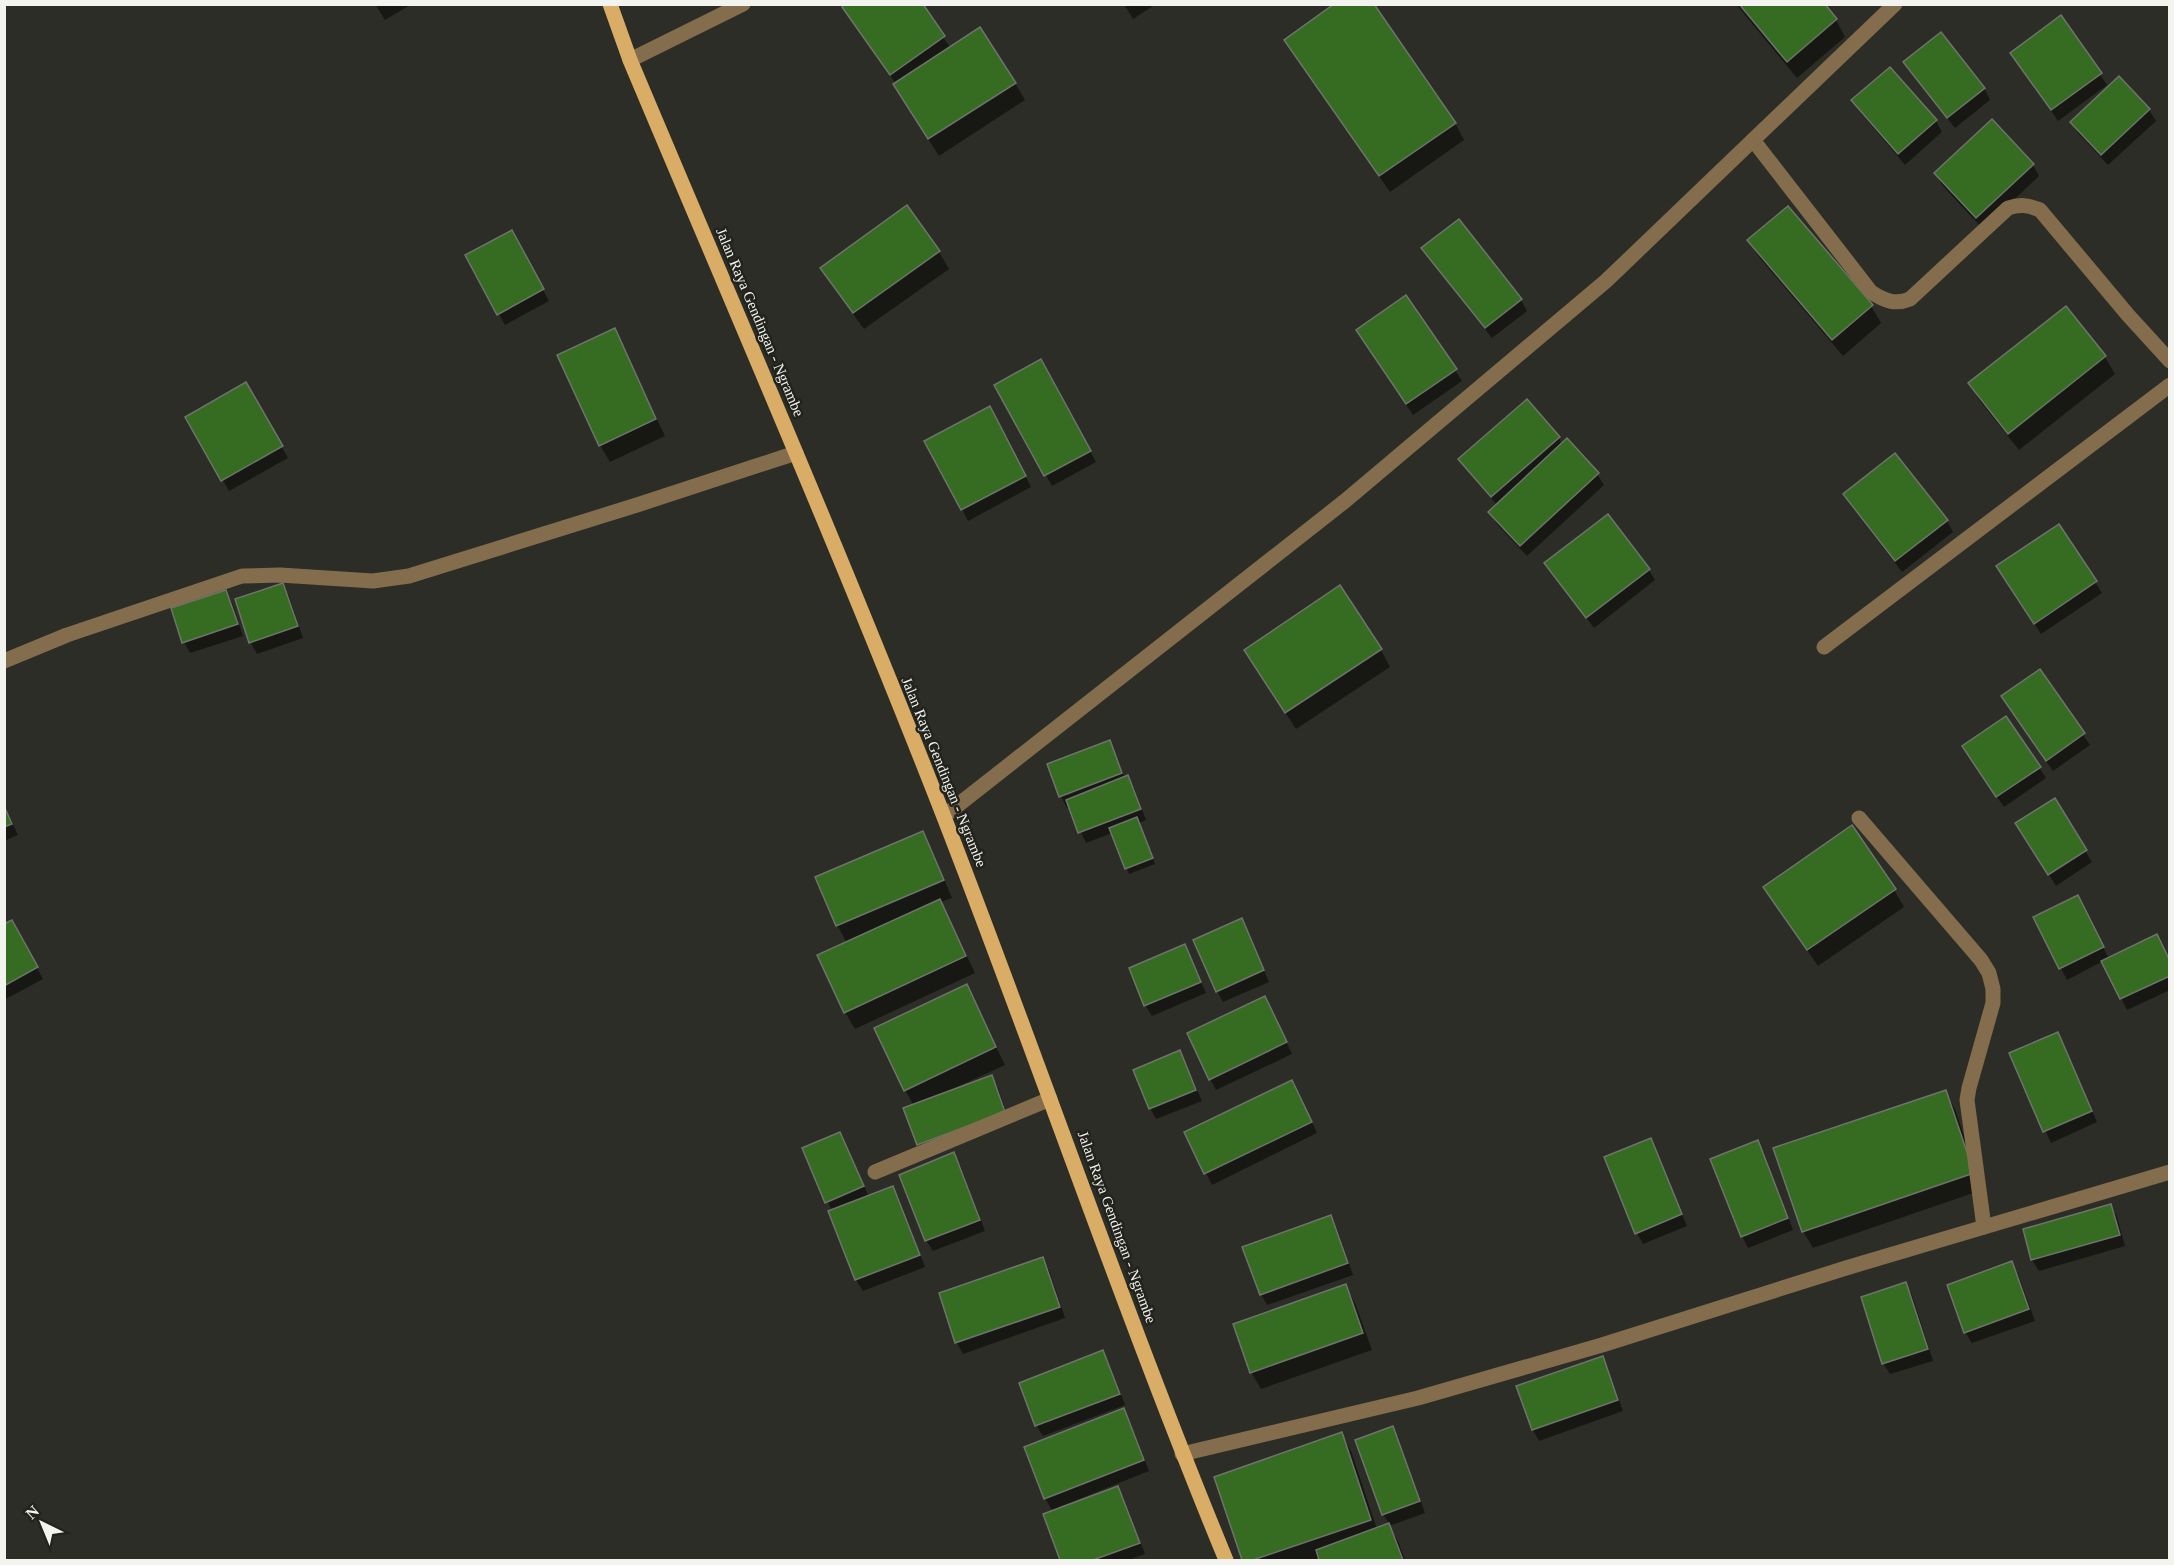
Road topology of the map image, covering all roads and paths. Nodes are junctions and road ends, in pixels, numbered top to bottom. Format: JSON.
{"nodes":[{"id":1,"x":610,"y":4,"type":"edge"},
{"id":2,"x":743,"y":4,"type":"edge"},
{"id":3,"x":1895,"y":4,"type":"edge"},
{"id":4,"x":630,"y":60,"type":"junction"},
{"id":5,"x":1753,"y":140,"type":"junction"},
{"id":6,"x":2169,"y":361,"type":"edge"},
{"id":7,"x":2169,"y":385,"type":"edge"},
{"id":8,"x":796,"y":453,"type":"junction"},
{"id":9,"x":1824,"y":647,"type":"dead end"},
{"id":10,"x":4,"y":661,"type":"edge"},
{"id":11,"x":944,"y":816,"type":"junction"},
{"id":12,"x":1859,"y":818,"type":"dead end"},
{"id":13,"x":1050,"y":1099,"type":"junction"},
{"id":14,"x":875,"y":1172,"type":"dead end"},
{"id":15,"x":2169,"y":1172,"type":"edge"},
{"id":16,"x":1984,"y":1227,"type":"junction"},
{"id":17,"x":1182,"y":1454,"type":"junction"},
{"id":18,"x":1226,"y":1560,"type":"edge"}],
"edges":[{"from":1,"to":4,"type":"main road","name":"Jalan Raya Gendingan - Ngrambe"},
{"from":2,"to":4,"type":"street"},
{"from":3,"to":5,"type":"street"},
{"from":4,"to":8,"type":"main road","name":"Jalan Raya Gendingan - Ngrambe"},
{"from":5,"to":6,"type":"street"},
{"from":5,"to":11,"type":"street"},
{"from":7,"to":9,"type":"street"},
{"from":8,"to":10,"type":"street"},
{"from":8,"to":11,"type":"main road","name":"Jalan Raya Gendingan - Ngrambe"},
{"from":11,"to":13,"type":"main road","name":"Jalan Raya Gendingan - Ngrambe"},
{"from":12,"to":16,"type":"street"},
{"from":13,"to":14,"type":"street"},
{"from":13,"to":17,"type":"main road","name":"Jalan Raya Gendingan - Ngrambe"},
{"from":15,"to":16,"type":"street"},
{"from":16,"to":17,"type":"street"},
{"from":17,"to":18,"type":"main road","name":"Jalan Raya Gendingan - Ngrambe"}]}
